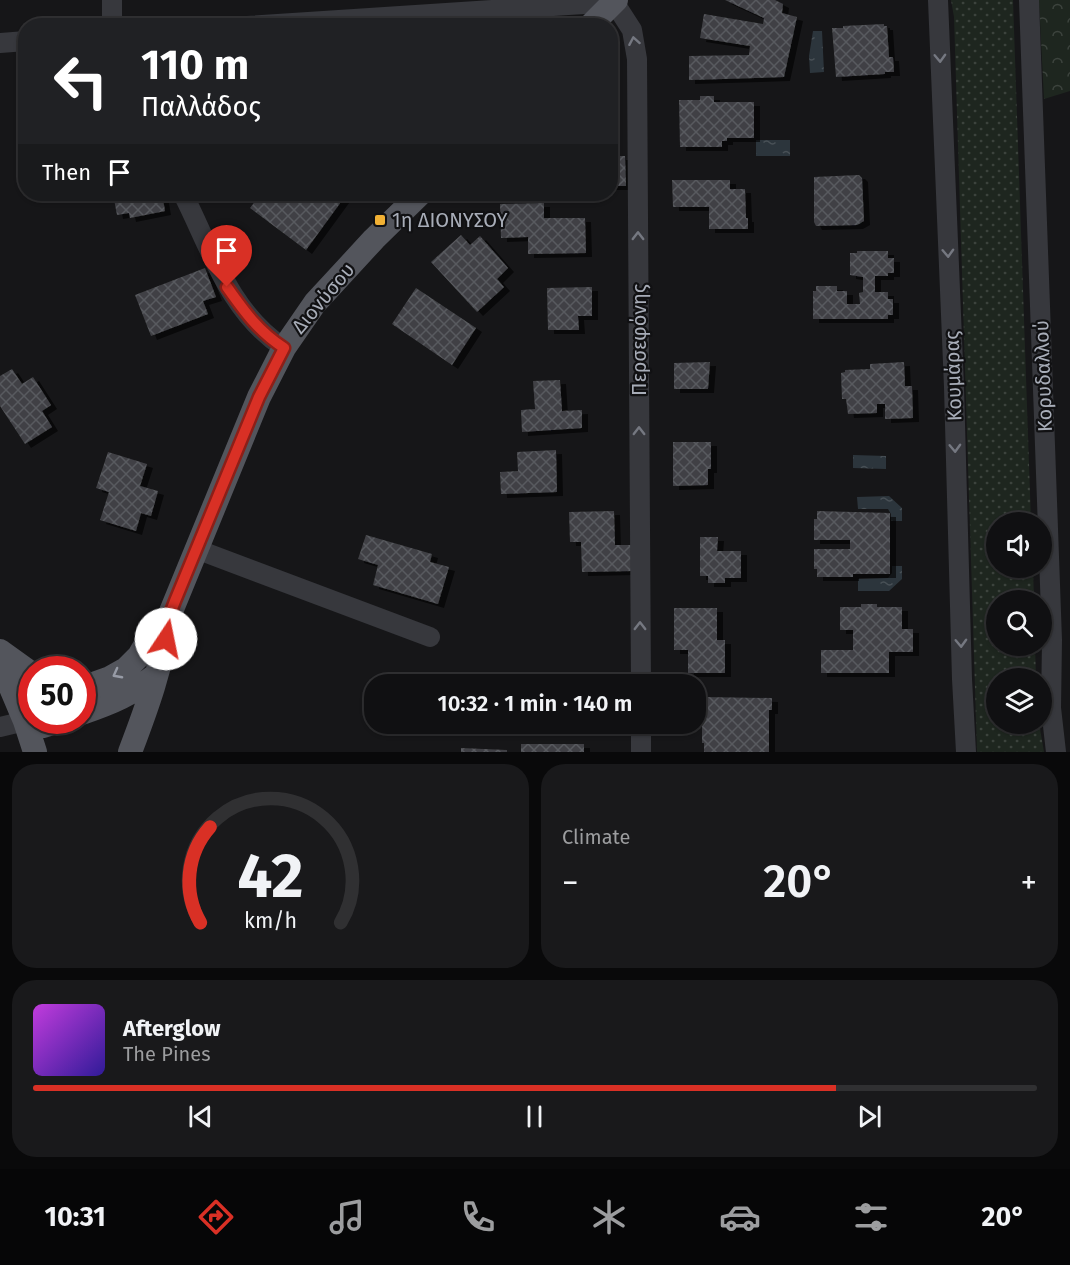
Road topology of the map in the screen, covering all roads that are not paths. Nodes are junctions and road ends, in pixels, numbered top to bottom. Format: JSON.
{"nodes":[{"id":1,"x":112,"y":0,"type":"edge"},
{"id":2,"x":938,"y":0,"type":"edge"},
{"id":3,"x":1029,"y":0,"type":"edge"},
{"id":4,"x":615,"y":1,"type":"edge"},
{"id":5,"x":112,"y":18,"type":"edge"},
{"id":6,"x":364,"y":18,"type":"edge"},
{"id":7,"x":598,"y":18,"type":"edge"},
{"id":8,"x":18,"y":42,"type":"edge"},
{"id":9,"x":0,"y":43,"type":"edge"},
{"id":10,"x":186,"y":201,"type":"edge"},
{"id":11,"x":413,"y":201,"type":"edge"},
{"id":12,"x":284,"y":348,"type":"junction"},
{"id":13,"x":196,"y":549,"type":"junction"},
{"id":14,"x":168,"y":619,"type":"junction"},
{"id":15,"x":430,"y":638,"type":"dead end"},
{"id":16,"x":0,"y":651,"type":"edge"},
{"id":17,"x":0,"y":662,"type":"edge"},
{"id":18,"x":18,"y":664,"type":"edge"},
{"id":19,"x":1052,"y":668,"type":"edge"},
{"id":20,"x":641,"y":674,"type":"edge"},
{"id":21,"x":156,"y":675,"type":"junction"},
{"id":22,"x":96,"y":683,"type":"edge"},
{"id":23,"x":18,"y":697,"type":"edge"},
{"id":24,"x":1070,"y":700,"type":"edge"},
{"id":25,"x":96,"y":708,"type":"edge"},
{"id":26,"x":1052,"y":708,"type":"joint"},
{"id":27,"x":18,"y":721,"type":"edge"},
{"id":28,"x":0,"y":728,"type":"edge"},
{"id":29,"x":31,"y":734,"type":"edge"},
{"id":30,"x":641,"y":734,"type":"edge"},
{"id":31,"x":134,"y":747,"type":"edge"},
{"id":32,"x":34,"y":752,"type":"edge"},
{"id":33,"x":641,"y":752,"type":"edge"},
{"id":34,"x":966,"y":752,"type":"edge"},
{"id":35,"x":1056,"y":752,"type":"edge"}],
"edges":[{"from":1,"to":5,"type":"street"},
{"from":2,"to":34,"type":"street","name":"Κουμάρας","one_way":true},
{"from":3,"to":19,"type":"street","name":"Κορυδαλλού"},
{"from":4,"to":6,"type":"street"},
{"from":4,"to":7,"type":"main road"},
{"from":20,"to":4,"type":"street","name":"Περσεφόνης","one_way":true},
{"from":8,"to":9,"type":"street"},
{"from":10,"to":12,"type":"street"},
{"from":11,"to":12,"type":"main road","name":"Διονύσου"},
{"from":12,"to":13,"type":"main road","name":"Διονύσου"},
{"from":13,"to":14,"type":"main road","name":"Διονύσου"},
{"from":13,"to":15,"type":"street"},
{"from":14,"to":21,"type":"main road","name":"Διονύσου"},
{"from":14,"to":22,"type":"main road","name":"Διονύσου","one_way":true},
{"from":16,"to":18,"type":"main road"},
{"from":17,"to":23,"type":"main road"},
{"from":21,"to":25,"type":"main road"},
{"from":21,"to":31,"type":"main road","name":"Διονύσου"},
{"from":24,"to":26,"type":"street"},
{"from":26,"to":35,"type":"street","name":"Κορυδαλλού"},
{"from":27,"to":28,"type":"street"},
{"from":29,"to":32,"type":"main road"},
{"from":30,"to":33,"type":"street"}]}
